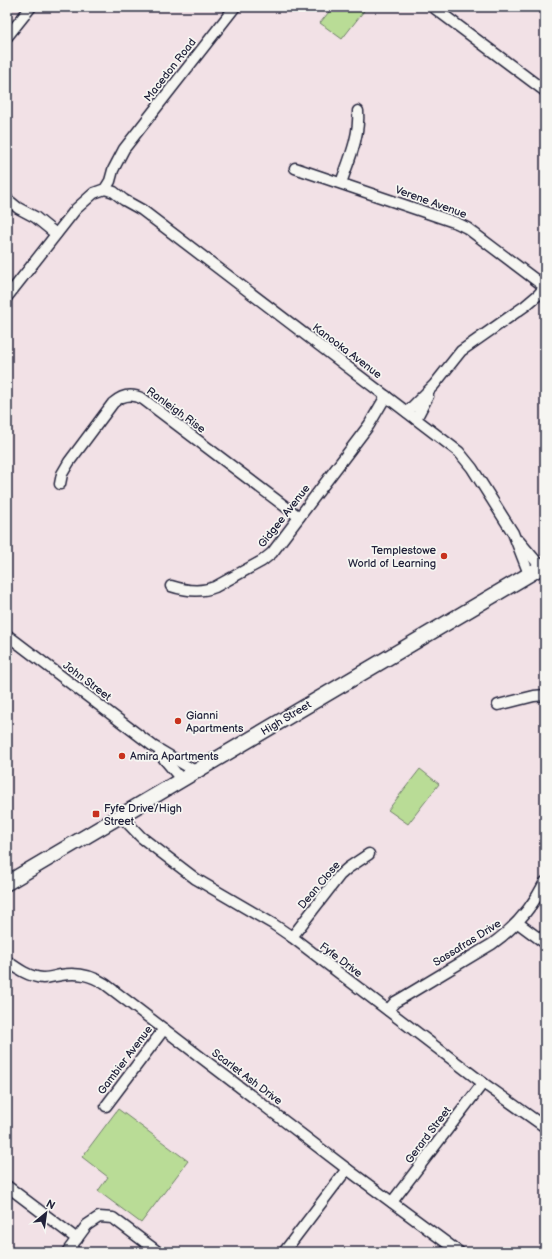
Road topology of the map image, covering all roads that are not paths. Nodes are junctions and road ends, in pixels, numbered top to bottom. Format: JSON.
{"nodes":[{"id":1,"x":31,"y":7,"type":"edge"},
{"id":2,"x":235,"y":7,"type":"edge"},
{"id":3,"x":433,"y":7,"type":"edge"},
{"id":4,"x":7,"y":37,"type":"edge"},
{"id":5,"x":545,"y":91,"type":"edge"},
{"id":6,"x":358,"y":111,"type":"dead end"},
{"id":7,"x":295,"y":168,"type":"dead end"},
{"id":8,"x":341,"y":183,"type":"junction"},
{"id":9,"x":107,"y":184,"type":"junction"},
{"id":10,"x":7,"y":199,"type":"edge"},
{"id":11,"x":54,"y":237,"type":"junction"},
{"id":12,"x":545,"y":287,"type":"edge"},
{"id":13,"x":7,"y":297,"type":"edge"},
{"id":14,"x":434,"y":385,"type":"junction"},
{"id":15,"x":390,"y":399,"type":"junction"},
{"id":16,"x":407,"y":412,"type":"junction"},
{"id":17,"x":416,"y":419,"type":"junction"},
{"id":18,"x":60,"y":484,"type":"dead end"},
{"id":19,"x":299,"y":517,"type":"junction"},
{"id":20,"x":538,"y":569,"type":"edge"},
{"id":21,"x":170,"y":586,"type":"dead end"},
{"id":22,"x":7,"y":635,"type":"edge"},
{"id":23,"x":545,"y":695,"type":"edge"},
{"id":24,"x":498,"y":705,"type":"dead end"},
{"id":25,"x":153,"y":746,"type":"junction"},
{"id":26,"x":195,"y":771,"type":"junction"},
{"id":27,"x":181,"y":780,"type":"junction"},
{"id":28,"x":121,"y":816,"type":"junction"},
{"id":29,"x":369,"y":854,"type":"dead end"},
{"id":30,"x":545,"y":882,"type":"edge"},
{"id":31,"x":7,"y":883,"type":"edge"},
{"id":32,"x":518,"y":922,"type":"junction"},
{"id":33,"x":292,"y":937,"type":"junction"},
{"id":34,"x":545,"y":943,"type":"edge"},
{"id":35,"x":7,"y":961,"type":"edge"},
{"id":36,"x":388,"y":1010,"type":"junction"},
{"id":37,"x":164,"y":1029,"type":"junction"},
{"id":38,"x":483,"y":1083,"type":"junction"},
{"id":39,"x":106,"y":1106,"type":"dead end"},
{"id":40,"x":545,"y":1127,"type":"edge"},
{"id":41,"x":347,"y":1169,"type":"junction"},
{"id":42,"x":7,"y":1186,"type":"edge"},
{"id":43,"x":392,"y":1202,"type":"junction"},
{"id":44,"x":77,"y":1238,"type":"junction"},
{"id":45,"x":67,"y":1252,"type":"edge"},
{"id":46,"x":158,"y":1252,"type":"edge"},
{"id":47,"x":284,"y":1252,"type":"edge"},
{"id":48,"x":459,"y":1252,"type":"edge"}],
"edges":[{"from":1,"to":4,"type":"street"},
{"from":2,"to":9,"type":"street","name":"Macedon Road"},
{"from":3,"to":5,"type":"street"},
{"from":6,"to":8,"type":"street"},
{"from":7,"to":8,"type":"street","name":"Verene Avenue"},
{"from":8,"to":12,"type":"street","name":"Verene Avenue"},
{"from":9,"to":11,"type":"street"},
{"from":9,"to":15,"type":"street","name":"Kanooka Avenue"},
{"from":10,"to":11,"type":"street"},
{"from":11,"to":13,"type":"street"},
{"from":12,"to":14,"type":"street"},
{"from":14,"to":16,"type":"street"},
{"from":14,"to":17,"type":"street"},
{"from":15,"to":16,"type":"street","name":"Kanooka Avenue"},
{"from":15,"to":19,"type":"street","name":"Gidgee Avenue"},
{"from":16,"to":17,"type":"street","name":"Kanooka Avenue"},
{"from":17,"to":20,"type":"street","name":"Kanooka Avenue"},
{"from":18,"to":19,"type":"street","name":"Ranleigh Rise"},
{"from":19,"to":21,"type":"street","name":"Gidgee Avenue"},
{"from":20,"to":26,"type":"main road","name":"High Street"},
{"from":22,"to":25,"type":"street","name":"John Street"},
{"from":23,"to":24,"type":"street"},
{"from":25,"to":26,"type":"street","name":"John Street"},
{"from":25,"to":27,"type":"street","name":"John Street"},
{"from":26,"to":27,"type":"main road","name":"High Street"},
{"from":27,"to":28,"type":"main road","name":"High Street"},
{"from":28,"to":31,"type":"main road","name":"High Street"},
{"from":28,"to":33,"type":"street","name":"Fyfe Drive"},
{"from":29,"to":33,"type":"street","name":"Dean Close"},
{"from":30,"to":32,"type":"street","name":"Sassafras Drive"},
{"from":32,"to":34,"type":"street"},
{"from":32,"to":36,"type":"street","name":"Sassafras Drive"},
{"from":33,"to":36,"type":"street","name":"Fyfe Drive"},
{"from":35,"to":37,"type":"street","name":"Scarlet Ash Drive"},
{"from":36,"to":38,"type":"street","name":"Fyfe Drive"},
{"from":37,"to":39,"type":"street","name":"Gambier Avenue"},
{"from":37,"to":41,"type":"street","name":"Scarlet Ash Drive"},
{"from":38,"to":40,"type":"street","name":"Fyfe Drive"},
{"from":38,"to":43,"type":"street","name":"Gerard Street"},
{"from":41,"to":43,"type":"street","name":"Scarlet Ash Drive"},
{"from":41,"to":47,"type":"street"},
{"from":42,"to":44,"type":"street"},
{"from":43,"to":48,"type":"street","name":"Scarlet Ash Drive"},
{"from":44,"to":45,"type":"street"},
{"from":44,"to":46,"type":"street"}]}
